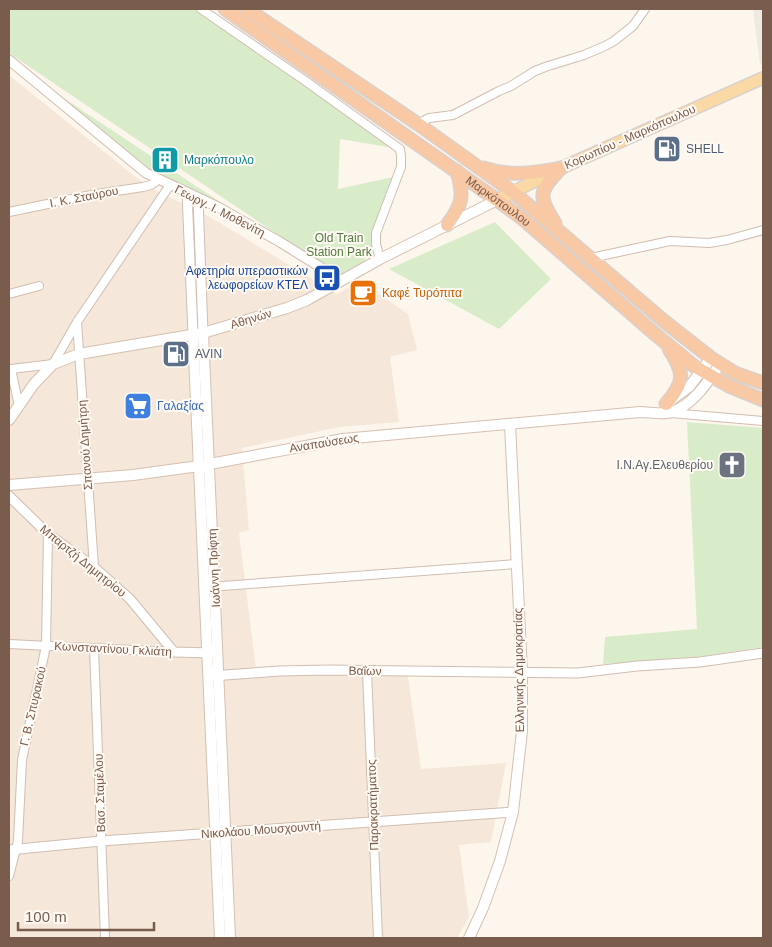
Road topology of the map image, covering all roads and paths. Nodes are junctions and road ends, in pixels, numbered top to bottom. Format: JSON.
{"nodes":[{"id":1,"x":201,"y":9,"type":"edge"},
{"id":2,"x":225,"y":9,"type":"edge"},
{"id":3,"x":247,"y":9,"type":"edge"},
{"id":4,"x":645,"y":9,"type":"edge"},
{"id":5,"x":9,"y":60,"type":"edge"},
{"id":6,"x":763,"y":78,"type":"edge"},
{"id":7,"x":418,"y":124,"type":"junction"},
{"id":8,"x":474,"y":164,"type":"junction"},
{"id":9,"x":561,"y":168,"type":"junction"},
{"id":10,"x":457,"y":171,"type":"junction"},
{"id":11,"x":158,"y":180,"type":"junction"},
{"id":12,"x":170,"y":185,"type":"junction"},
{"id":13,"x":513,"y":192,"type":"junction"},
{"id":14,"x":187,"y":193,"type":"junction"},
{"id":15,"x":198,"y":198,"type":"junction"},
{"id":16,"x":497,"y":200,"type":"junction"},
{"id":17,"x":9,"y":212,"type":"edge"},
{"id":18,"x":447,"y":225,"type":"junction"},
{"id":19,"x":763,"y":230,"type":"edge"},
{"id":20,"x":562,"y":233,"type":"junction"},
{"id":21,"x":591,"y":258,"type":"junction"},
{"id":22,"x":380,"y":259,"type":"junction"},
{"id":23,"x":341,"y":280,"type":"junction"},
{"id":24,"x":39,"y":286,"type":"dead end"},
{"id":25,"x":9,"y":294,"type":"edge"},
{"id":26,"x":77,"y":322,"type":"junction"},
{"id":27,"x":198,"y":333,"type":"junction"},
{"id":28,"x":656,"y":334,"type":"junction"},
{"id":29,"x":79,"y":354,"type":"junction"},
{"id":30,"x":715,"y":361,"type":"junction"},
{"id":31,"x":53,"y":364,"type":"junction"},
{"id":32,"x":707,"y":374,"type":"junction"},
{"id":33,"x":763,"y":383,"type":"edge"},
{"id":34,"x":763,"y":400,"type":"edge"},
{"id":35,"x":19,"y":406,"type":"junction"},
{"id":36,"x":668,"y":408,"type":"junction"},
{"id":37,"x":9,"y":420,"type":"edge"},
{"id":38,"x":763,"y":421,"type":"edge"},
{"id":39,"x":510,"y":424,"type":"junction"},
{"id":40,"x":204,"y":465,"type":"junction"},
{"id":41,"x":87,"y":478,"type":"junction"},
{"id":42,"x":9,"y":485,"type":"edge"},
{"id":43,"x":9,"y":496,"type":"edge"},
{"id":44,"x":48,"y":534,"type":"junction"},
{"id":45,"x":516,"y":564,"type":"junction"},
{"id":46,"x":94,"y":567,"type":"junction"},
{"id":47,"x":210,"y":587,"type":"junction"},
{"id":48,"x":10,"y":644,"type":"edge"},
{"id":49,"x":46,"y":646,"type":"junction"},
{"id":50,"x":94,"y":648,"type":"junction"},
{"id":51,"x":174,"y":652,"type":"junction"},
{"id":52,"x":213,"y":653,"type":"junction"},
{"id":53,"x":763,"y":653,"type":"edge"},
{"id":54,"x":367,"y":672,"type":"junction"},
{"id":55,"x":522,"y":672,"type":"junction"},
{"id":56,"x":214,"y":676,"type":"junction"},
{"id":57,"x":513,"y":812,"type":"junction"},
{"id":58,"x":374,"y":823,"type":"junction"},
{"id":59,"x":221,"y":833,"type":"junction"},
{"id":60,"x":102,"y":841,"type":"junction"},
{"id":61,"x":13,"y":849,"type":"edge"},
{"id":62,"x":9,"y":876,"type":"edge"},
{"id":63,"x":105,"y":938,"type":"edge"},
{"id":64,"x":220,"y":938,"type":"edge"},
{"id":65,"x":230,"y":938,"type":"edge"},
{"id":66,"x":378,"y":938,"type":"edge"},
{"id":67,"x":469,"y":938,"type":"edge"}],
"edges":[{"from":1,"to":22,"type":"street"},
{"from":2,"to":10,"type":"highway","name":"Μαρκόπουλου"},
{"from":3,"to":7,"type":"highway","name":"Μαρκόπουλου"},
{"from":4,"to":7,"type":"street"},
{"from":5,"to":11,"type":"street","name":"Γεωργ. Ι. Μοθενίτη"},
{"from":6,"to":9,"type":"main road","name":"Κορωπίου - Μαρκόπουλου"},
{"from":7,"to":8,"type":"highway","name":"Μαρκόπουλου"},
{"from":8,"to":9,"type":"highway"},
{"from":8,"to":13,"type":"highway","name":"Μαρκόπουλου"},
{"from":9,"to":13,"type":"main road","name":"Κορωπίου - Μαρκόπουλου"},
{"from":9,"to":20,"type":"highway"},
{"from":10,"to":16,"type":"highway","name":"Μαρκόπουλου"},
{"from":10,"to":18,"type":"highway"},
{"from":11,"to":12,"type":"street","name":"Γεωργ. Ι. Μοθενίτη"},
{"from":11,"to":17,"type":"street","name":"Ι. Κ. Σταύρου"},
{"from":12,"to":14,"type":"street","name":"Γεωργ. Ι. Μοθενίτη"},
{"from":12,"to":26,"type":"street"},
{"from":13,"to":16,"type":"main road","name":"Κορωπίου - Μαρκόπουλου"},
{"from":13,"to":20,"type":"highway","name":"Μαρκόπουλου"},
{"from":14,"to":15,"type":"street","name":"Γεωργ. Ι. Μοθενίτη"},
{"from":14,"to":27,"type":"street","name":"Ιωάννη Πρίφτη"},
{"from":15,"to":23,"type":"street","name":"Γεωργ. Ι. Μοθενίτη"},
{"from":15,"to":27,"type":"street","name":"Ιωάννη Πρίφτη"},
{"from":16,"to":18,"type":"main road","name":"Αθηνών"},
{"from":16,"to":28,"type":"highway","name":"Μαρκόπουλου"},
{"from":18,"to":22,"type":"main road","name":"Αθηνών"},
{"from":19,"to":21,"type":"street"},
{"from":20,"to":21,"type":"highway","name":"Μαρκόπουλου"},
{"from":21,"to":30,"type":"highway","name":"Μαρκόπουλου"},
{"from":22,"to":23,"type":"main road","name":"Αθηνών"},
{"from":23,"to":27,"type":"main road","name":"Αθηνών"},
{"from":24,"to":25,"type":"street"},
{"from":26,"to":29,"type":"street","name":"Σπανού Δημήτρη"},
{"from":26,"to":31,"type":"street"},
{"from":27,"to":29,"type":"main road","name":"Αθηνών"},
{"from":27,"to":40,"type":"main road","name":"Ιωάννη Πρίφτη"},
{"from":28,"to":32,"type":"highway","name":"Μαρκόπουλου"},
{"from":28,"to":36,"type":"highway"},
{"from":29,"to":31,"type":"main road","name":"Αθηνών"},
{"from":29,"to":41,"type":"street","name":"Σπανού Δημήτρη"},
{"from":30,"to":32,"type":"main road","name":"Αναπαύσεως"},
{"from":30,"to":33,"type":"highway","name":"Μαρκόπουλου"},
{"from":31,"to":35,"type":"main road","name":"Αθηνών"},
{"from":31,"to":35,"type":"street"},
{"from":32,"to":34,"type":"highway","name":"Μαρκόπουλου"},
{"from":32,"to":36,"type":"main road","name":"Αναπαύσεως"},
{"from":35,"to":37,"type":"main road","name":"Αθηνών"},
{"from":36,"to":38,"type":"street"},
{"from":36,"to":39,"type":"main road","name":"Αναπαύσεως"},
{"from":39,"to":40,"type":"main road","name":"Αναπαύσεως"},
{"from":39,"to":45,"type":"main road","name":"Ελληνικής Δημοκρατίας"},
{"from":40,"to":41,"type":"main road","name":"Αναπαύσεως"},
{"from":40,"to":47,"type":"main road","name":"Ιωάννη Πρίφτη"},
{"from":40,"to":47,"type":"main road","name":"Ιωάννη Πρίφτη"},
{"from":41,"to":42,"type":"main road","name":"Αναπαύσεως"},
{"from":41,"to":46,"type":"street","name":"Σπανού Δημήτρη"},
{"from":43,"to":44,"type":"street","name":"Μπαρτζή Δημητρίου"},
{"from":44,"to":46,"type":"street","name":"Μπαρτζή Δημητρίου"},
{"from":44,"to":49,"type":"street","name":"Γ. Β. Σπυρακού"},
{"from":45,"to":47,"type":"street"},
{"from":45,"to":55,"type":"main road","name":"Ελληνικής Δημοκρατίας"},
{"from":46,"to":51,"type":"street","name":"Μπαρτζή Δημητρίου"},
{"from":47,"to":52,"type":"main road","name":"Ιωάννη Πρίφτη"},
{"from":48,"to":49,"type":"street","name":"Κωνσταντίνου Γκλιάτη"},
{"from":49,"to":50,"type":"street","name":"Κωνσταντίνου Γκλιάτη"},
{"from":49,"to":61,"type":"street","name":"Γ. Β. Σπυρακού"},
{"from":50,"to":51,"type":"street","name":"Κωνσταντίνου Γκλιάτη"},
{"from":50,"to":60,"type":"street","name":"Βασ. Σταμέλου"},
{"from":51,"to":52,"type":"street","name":"Κωνσταντίνου Γκλιάτη"},
{"from":52,"to":56,"type":"main road","name":"Ιωάννη Πρίφτη"},
{"from":53,"to":55,"type":"street","name":"Βαΐων"},
{"from":54,"to":55,"type":"street","name":"Βαΐων"},
{"from":54,"to":56,"type":"street","name":"Βαΐων"},
{"from":54,"to":58,"type":"street","name":"Παρακρατήματος"},
{"from":55,"to":57,"type":"main road","name":"Ελληνικής Δημοκρατίας"},
{"from":56,"to":59,"type":"main road","name":"Ιωάννη Πρίφτη"},
{"from":57,"to":58,"type":"street","name":"Νικολάου Μουσχουντή"},
{"from":57,"to":67,"type":"main road","name":"Ελληνικής Δημοκρατίας"},
{"from":58,"to":59,"type":"street","name":"Νικολάου Μουσχουντή"},
{"from":58,"to":66,"type":"street","name":"Παρακρατήματος"},
{"from":59,"to":60,"type":"street","name":"Νικολάου Μουσχουντή"},
{"from":59,"to":64,"type":"main road","name":"Ιωάννη Πρίφτη"},
{"from":59,"to":65,"type":"main road","name":"Ιωάννη Πρίφτη"},
{"from":60,"to":61,"type":"street","name":"Νικολάου Μουσχουντή"},
{"from":60,"to":63,"type":"street","name":"Βασ. Σταμέλου"},
{"from":61,"to":62,"type":"street","name":"Γ. Β. Σπυρακού"}]}
